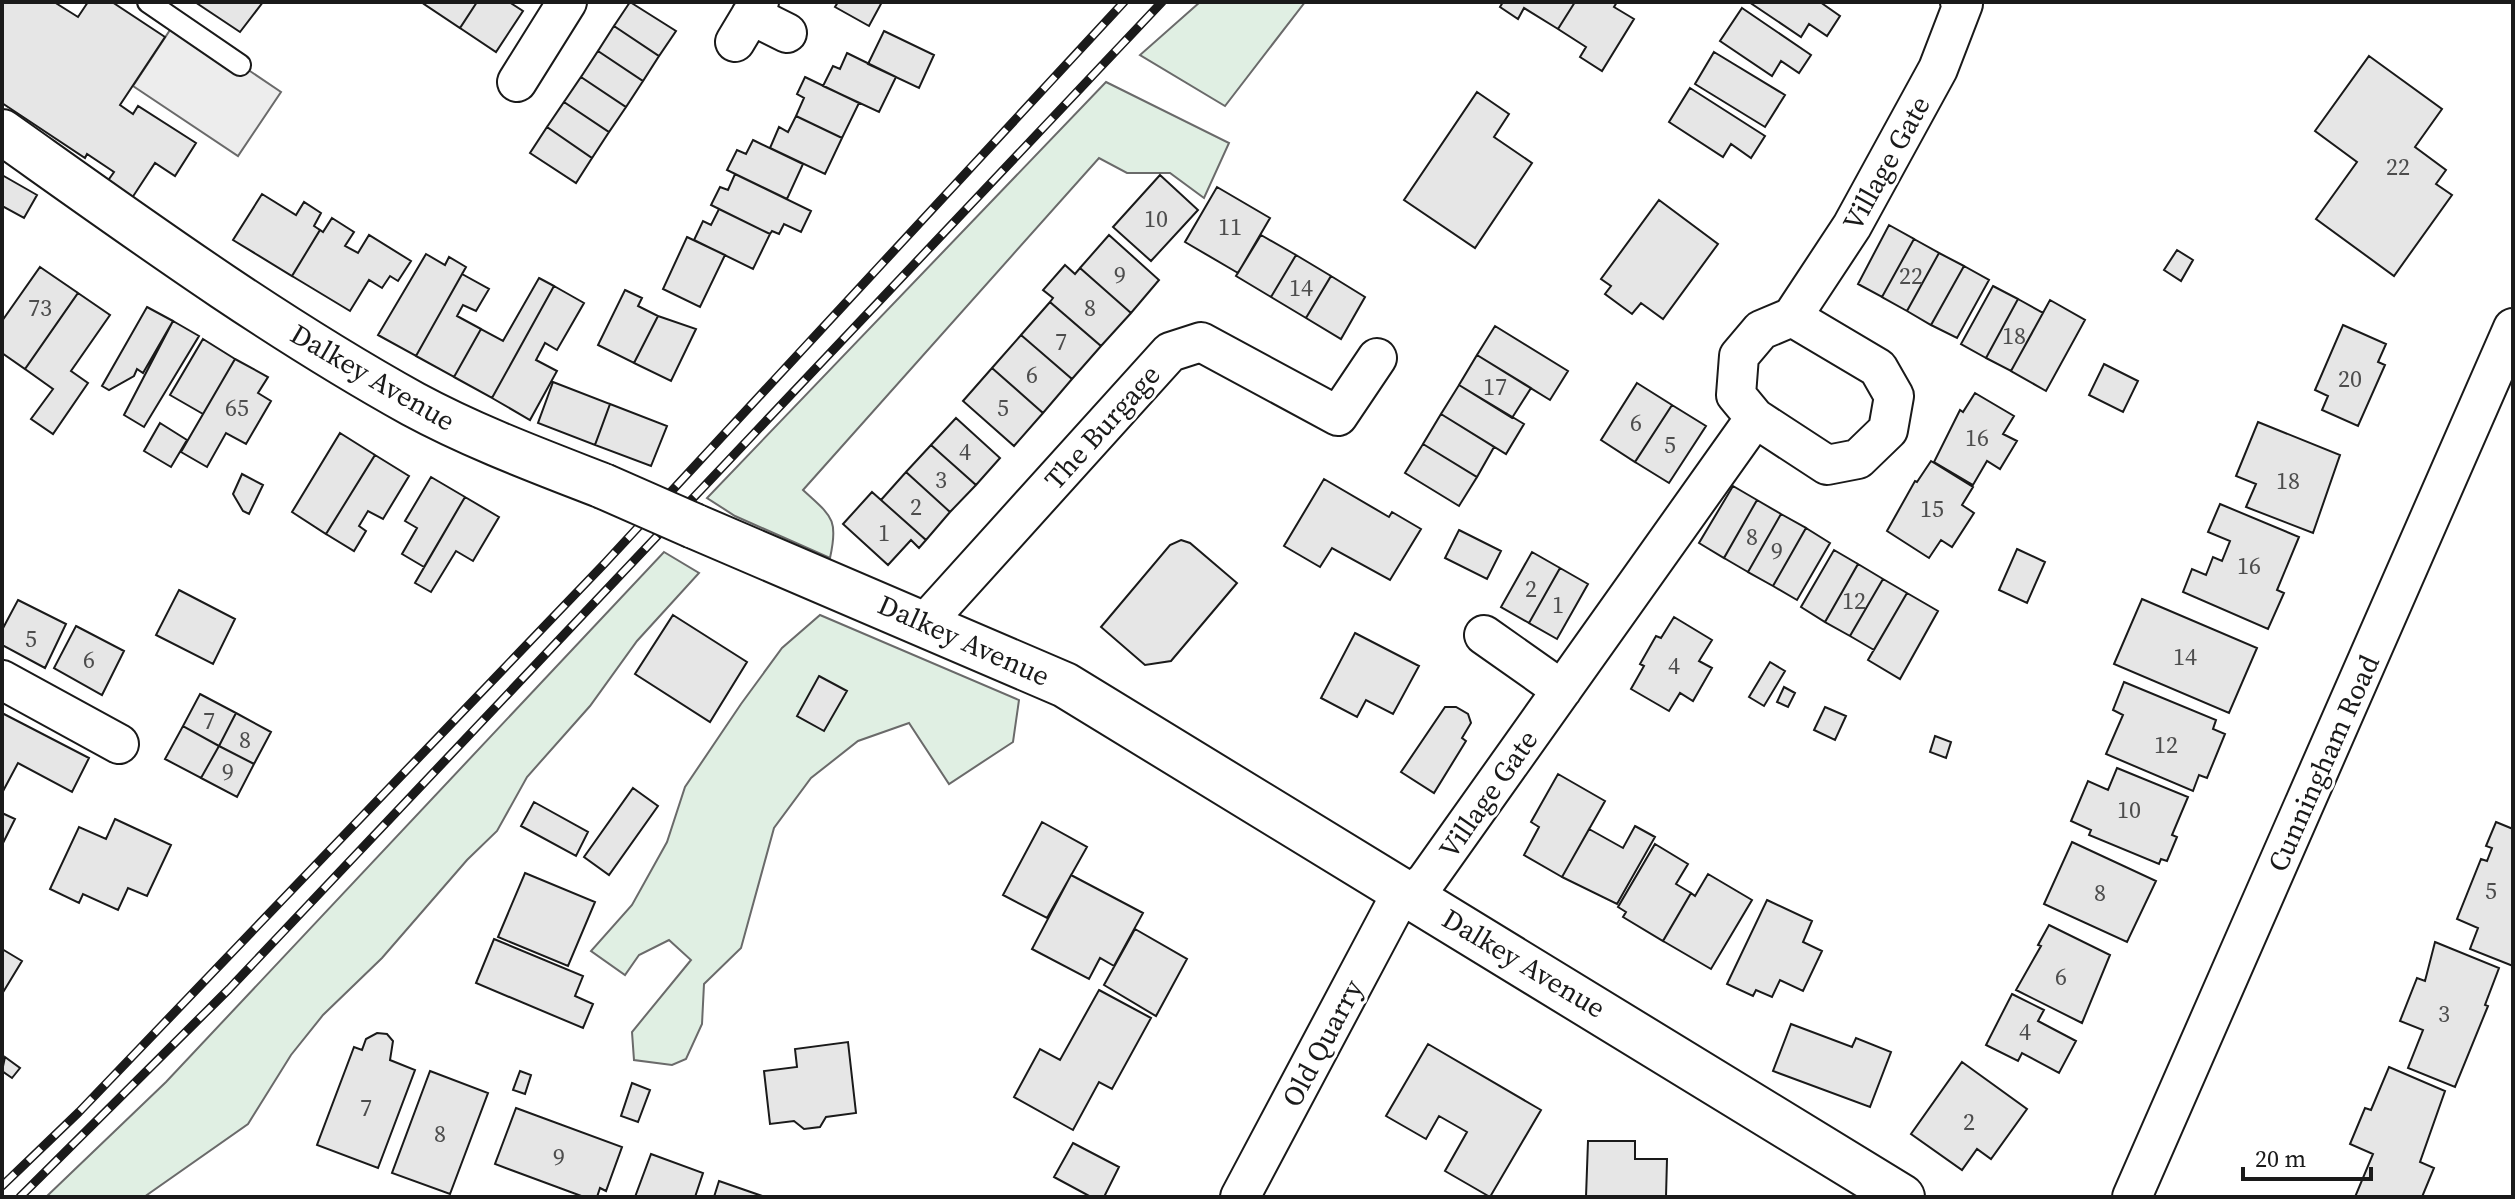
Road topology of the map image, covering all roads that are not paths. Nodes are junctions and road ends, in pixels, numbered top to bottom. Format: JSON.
{"nodes":[{"id":1,"x":148,"y":2,"type":"edge"},
{"id":2,"x":567,"y":2,"type":"edge"},
{"id":3,"x":1960,"y":2,"type":"edge"},
{"id":4,"x":748,"y":20,"type":"edge"},
{"id":5,"x":787,"y":33,"type":"dead end"},
{"id":6,"x":240,"y":65,"type":"dead end"},
{"id":7,"x":517,"y":82,"type":"dead end"},
{"id":8,"x":2,"y":132,"type":"edge"},
{"id":9,"x":1792,"y":317,"type":"junction"},
{"id":10,"x":2513,"y":328,"type":"edge"},
{"id":11,"x":1377,"y":358,"type":"dead end"},
{"id":12,"x":1755,"y":418,"type":"junction"},
{"id":13,"x":925,"y":623,"type":"junction"},
{"id":14,"x":1484,"y":635,"type":"dead end"},
{"id":15,"x":2,"y":680,"type":"edge"},
{"id":16,"x":1562,"y":690,"type":"junction"},
{"id":17,"x":119,"y":744,"type":"dead end"},
{"id":18,"x":1411,"y":894,"type":"junction"},
{"id":19,"x":1240,"y":1197,"type":"edge"},
{"id":20,"x":1902,"y":1197,"type":"edge"},
{"id":21,"x":2132,"y":1197,"type":"edge"}],
"edges":[{"from":1,"to":6,"type":"lane"},
{"from":2,"to":7,"type":"street"},
{"from":3,"to":9,"type":"street","name":"Village Gate"},
{"from":4,"to":5,"type":"street"},
{"from":8,"to":13,"type":"street","name":"Dalkey Avenue","bridge":true},
{"from":9,"to":12,"type":"street","name":"Village Gate"},
{"from":9,"to":12,"type":"street","name":"Village Gate"},
{"from":10,"to":21,"type":"street","name":"Cunningham Road"},
{"from":11,"to":13,"type":"street","name":"The Burgage"},
{"from":12,"to":16,"type":"street","name":"Village Gate"},
{"from":13,"to":18,"type":"street","name":"Dalkey Avenue"},
{"from":14,"to":16,"type":"street"},
{"from":15,"to":17,"type":"street"},
{"from":16,"to":18,"type":"street","name":"Village Gate"},
{"from":18,"to":19,"type":"street","name":"Old Quarry"},
{"from":18,"to":20,"type":"street","name":"Dalkey Avenue"}]}
